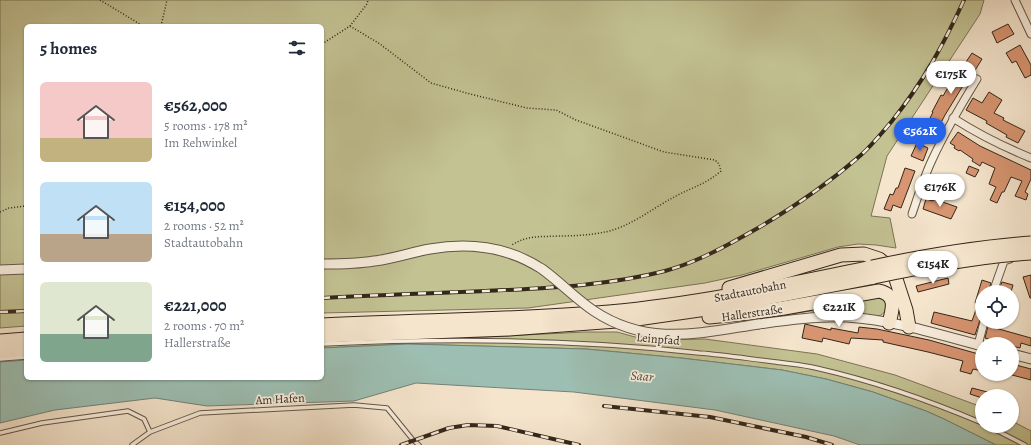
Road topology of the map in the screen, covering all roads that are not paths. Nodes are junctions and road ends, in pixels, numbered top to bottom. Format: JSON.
{"nodes":[{"id":1,"x":1015,"y":0,"type":"edge"},
{"id":2,"x":1031,"y":34,"type":"edge"},
{"id":3,"x":977,"y":79,"type":"dead end"},
{"id":4,"x":953,"y":118,"type":"junction"},
{"id":5,"x":1031,"y":158,"type":"edge"},
{"id":6,"x":912,"y":214,"type":"dead end"},
{"id":7,"x":1031,"y":242,"type":"edge"},
{"id":8,"x":1031,"y":253,"type":"edge"},
{"id":9,"x":1031,"y":258,"type":"edge"},
{"id":10,"x":324,"y":264,"type":"edge"},
{"id":11,"x":24,"y":269,"type":"edge"},
{"id":12,"x":0,"y":270,"type":"edge"},
{"id":13,"x":873,"y":272,"type":"junction"},
{"id":14,"x":995,"y":285,"type":"edge"},
{"id":15,"x":633,"y":314,"type":"junction"},
{"id":16,"x":560,"y":320,"type":"junction"},
{"id":17,"x":889,"y":323,"type":"junction"},
{"id":18,"x":324,"y":325,"type":"edge"},
{"id":19,"x":909,"y":327,"type":"junction"},
{"id":20,"x":324,"y":336,"type":"edge"},
{"id":21,"x":24,"y":339,"type":"edge"},
{"id":22,"x":0,"y":341,"type":"edge"},
{"id":23,"x":324,"y":344,"type":"edge"},
{"id":24,"x":975,"y":344,"type":"edge"},
{"id":25,"x":24,"y":349,"type":"edge"},
{"id":26,"x":0,"y":352,"type":"edge"},
{"id":27,"x":1019,"y":356,"type":"edge"},
{"id":28,"x":24,"y":357,"type":"edge"},
{"id":29,"x":0,"y":359,"type":"edge"},
{"id":30,"x":1031,"y":359,"type":"edge"},
{"id":31,"x":975,"y":420,"type":"edge"},
{"id":32,"x":150,"y":432,"type":"junction"},
{"id":33,"x":0,"y":433,"type":"edge"},
{"id":34,"x":1002,"y":433,"type":"edge"},
{"id":35,"x":132,"y":445,"type":"edge"},
{"id":36,"x":419,"y":445,"type":"edge"},
{"id":37,"x":1025,"y":445,"type":"edge"}],
"edges":[{"from":1,"to":2,"type":"street"},
{"from":3,"to":4,"type":"street"},
{"from":4,"to":5,"type":"street"},
{"from":4,"to":6,"type":"street"},
{"from":7,"to":13,"type":"highway","name":"Stadtautobahn","bridge":true},
{"from":8,"to":13,"type":"highway","bridge":true},
{"from":9,"to":14,"type":"street"},
{"from":10,"to":17,"type":"street","name":"Hallerstraße","bridge":true},
{"from":11,"to":12,"type":"street"},
{"from":13,"to":15,"type":"highway","name":"Stadtautobahn"},
{"from":15,"to":16,"type":"highway"},
{"from":15,"to":16,"type":"highway","name":"Stadtautobahn"},
{"from":15,"to":17,"type":"highway"},
{"from":15,"to":19,"type":"highway"},
{"from":16,"to":18,"type":"highway"},
{"from":16,"to":20,"type":"highway"},
{"from":17,"to":19,"type":"street","name":"Hallerstraße"},
{"from":19,"to":24,"type":"street","name":"Hallerstraße"},
{"from":21,"to":22,"type":"highway"},
{"from":23,"to":31,"type":"lane","name":"Leinpfad"},
{"from":25,"to":26,"type":"highway"},
{"from":27,"to":30,"type":"street"},
{"from":28,"to":29,"type":"lane"},
{"from":32,"to":33,"type":"lane"},
{"from":32,"to":35,"type":"lane","name":"Am Hafen"},
{"from":32,"to":36,"type":"lane","name":"Am Hafen"},
{"from":34,"to":37,"type":"lane"}]}
